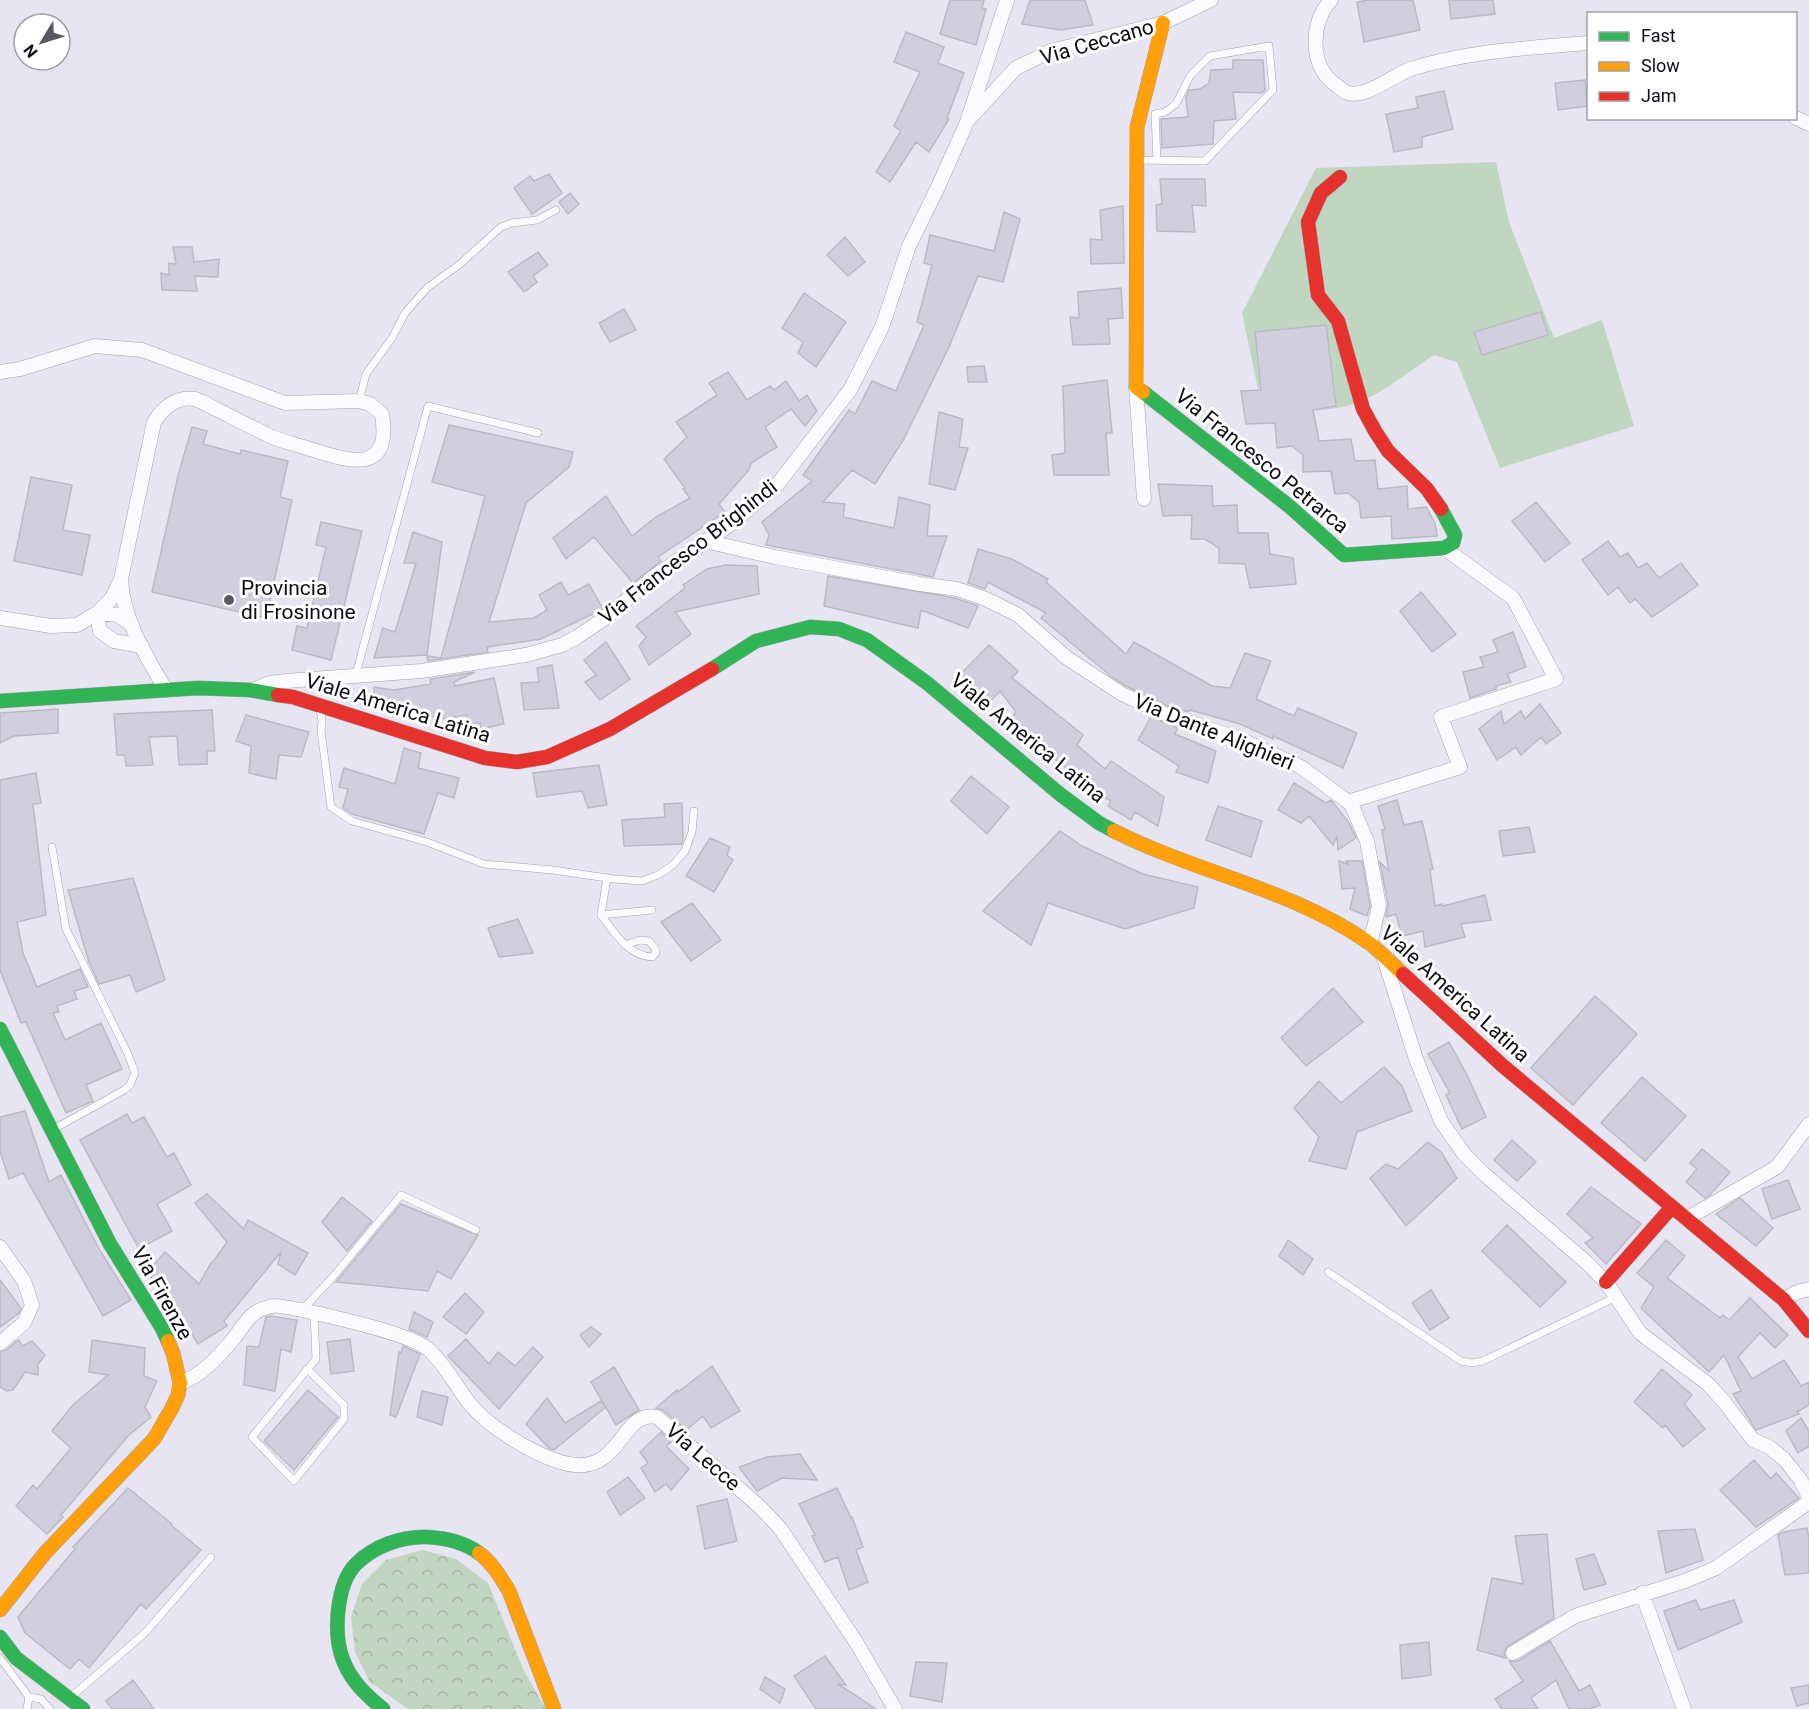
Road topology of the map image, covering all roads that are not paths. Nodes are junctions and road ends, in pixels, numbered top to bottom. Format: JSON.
{"nodes":[{"id":1,"x":1007,"y":0,"type":"edge"},
{"id":2,"x":1211,"y":0,"type":"edge"},
{"id":3,"x":1331,"y":0,"type":"edge"},
{"id":4,"x":1163,"y":23,"type":"junction"},
{"id":5,"x":1587,"y":43,"type":"edge"},
{"id":6,"x":967,"y":122,"type":"junction"},
{"id":7,"x":1137,"y":160,"type":"junction"},
{"id":8,"x":1157,"y":160,"type":"junction"},
{"id":9,"x":1340,"y":177,"type":"dead end"},
{"id":10,"x":556,"y":210,"type":"dead end"},
{"id":11,"x":0,"y":372,"type":"edge"},
{"id":12,"x":1136,"y":387,"type":"junction"},
{"id":13,"x":359,"y":401,"type":"junction"},
{"id":14,"x":538,"y":433,"type":"dead end"},
{"id":15,"x":1144,"y":499,"type":"dead end"},
{"id":16,"x":705,"y":541,"type":"junction"},
{"id":17,"x":1444,"y":548,"type":"junction"},
{"id":18,"x":121,"y":579,"type":"junction"},
{"id":19,"x":97,"y":613,"type":"junction"},
{"id":20,"x":0,"y":618,"type":"edge"},
{"id":21,"x":132,"y":626,"type":"junction"},
{"id":22,"x":142,"y":646,"type":"junction"},
{"id":23,"x":356,"y":674,"type":"junction"},
{"id":24,"x":166,"y":690,"type":"junction"},
{"id":25,"x":250,"y":690,"type":"junction"},
{"id":26,"x":0,"y":701,"type":"edge"},
{"id":27,"x":319,"y":705,"type":"junction"},
{"id":28,"x":1348,"y":802,"type":"junction"},
{"id":29,"x":694,"y":811,"type":"dead end"},
{"id":30,"x":52,"y":847,"type":"dead end"},
{"id":31,"x":607,"y":878,"type":"junction"},
{"id":32,"x":652,"y":910,"type":"dead end"},
{"id":33,"x":601,"y":915,"type":"junction"},
{"id":34,"x":1370,"y":944,"type":"junction"},
{"id":35,"x":625,"y":945,"type":"dead end"},
{"id":36,"x":1383,"y":955,"type":"junction"},
{"id":37,"x":0,"y":1029,"type":"edge"},
{"id":38,"x":1809,"y":1124,"type":"edge"},
{"id":39,"x":52,"y":1131,"type":"junction"},
{"id":40,"x":1672,"y":1207,"type":"junction"},
{"id":41,"x":1686,"y":1219,"type":"junction"},
{"id":42,"x":476,"y":1230,"type":"dead end"},
{"id":43,"x":0,"y":1247,"type":"edge"},
{"id":44,"x":1328,"y":1272,"type":"dead end"},
{"id":45,"x":1606,"y":1282,"type":"junction"},
{"id":46,"x":1809,"y":1289,"type":"edge"},
{"id":47,"x":1616,"y":1297,"type":"junction"},
{"id":48,"x":1784,"y":1300,"type":"junction"},
{"id":49,"x":308,"y":1312,"type":"junction"},
{"id":50,"x":1809,"y":1331,"type":"edge"},
{"id":51,"x":0,"y":1343,"type":"edge"},
{"id":52,"x":308,"y":1369,"type":"junction"},
{"id":53,"x":180,"y":1383,"type":"junction"},
{"id":54,"x":1809,"y":1497,"type":"edge"},
{"id":55,"x":1809,"y":1502,"type":"edge"},
{"id":56,"x":212,"y":1557,"type":"dead end"},
{"id":57,"x":1642,"y":1593,"type":"junction"},
{"id":58,"x":0,"y":1611,"type":"edge"},
{"id":59,"x":0,"y":1637,"type":"edge"},
{"id":60,"x":1513,"y":1653,"type":"dead end"},
{"id":61,"x":0,"y":1658,"type":"edge"},
{"id":62,"x":29,"y":1697,"type":"junction"},
{"id":63,"x":71,"y":1697,"type":"junction"},
{"id":64,"x":27,"y":1709,"type":"edge"},
{"id":65,"x":50,"y":1709,"type":"edge"},
{"id":66,"x":83,"y":1709,"type":"edge"},
{"id":67,"x":383,"y":1709,"type":"edge"},
{"id":68,"x":554,"y":1709,"type":"edge"},
{"id":69,"x":895,"y":1709,"type":"edge"},
{"id":70,"x":1684,"y":1709,"type":"edge"}],
"edges":[{"from":1,"to":6,"type":"street","name":"Via Francesco Brighindi"},
{"from":2,"to":4,"type":"street","name":"Via Ceccano"},
{"from":3,"to":5,"type":"street"},
{"from":4,"to":6,"type":"street","name":"Via Ceccano"},
{"from":4,"to":7,"type":"street"},
{"from":6,"to":16,"type":"street","name":"Via Francesco Brighindi"},
{"from":7,"to":8,"type":"lane"},
{"from":7,"to":12,"type":"street"},
{"from":8,"to":8,"type":"lane"},
{"from":9,"to":17,"type":"street"},
{"from":10,"to":13,"type":"lane"},
{"from":11,"to":13,"type":"street"},
{"from":12,"to":15,"type":"street"},
{"from":12,"to":17,"type":"street","name":"Via Francesco Petrarca"},
{"from":13,"to":18,"type":"street"},
{"from":14,"to":23,"type":"lane"},
{"from":16,"to":23,"type":"street","name":"Via Francesco Brighindi"},
{"from":16,"to":28,"type":"street","name":"Via Dante Alighieri"},
{"from":17,"to":28,"type":"street"},
{"from":18,"to":19,"type":"street"},
{"from":18,"to":21,"type":"street"},
{"from":19,"to":20,"type":"street"},
{"from":19,"to":21,"type":"street"},
{"from":19,"to":22,"type":"street"},
{"from":21,"to":22,"type":"street"},
{"from":22,"to":24,"type":"street"},
{"from":23,"to":25,"type":"street","name":"Via Francesco Brighindi"},
{"from":24,"to":25,"type":"street","name":"Viale America Latina"},
{"from":24,"to":26,"type":"street","name":"Viale America Latina"},
{"from":25,"to":27,"type":"street","name":"Viale America Latina"},
{"from":27,"to":31,"type":"lane"},
{"from":27,"to":34,"type":"street","name":"Viale America Latina"},
{"from":28,"to":34,"type":"street","name":"Via Dante Alighieri"},
{"from":29,"to":31,"type":"lane"},
{"from":30,"to":39,"type":"lane"},
{"from":31,"to":33,"type":"lane"},
{"from":32,"to":33,"type":"lane"},
{"from":33,"to":35,"type":"lane"},
{"from":34,"to":36,"type":"street","name":"Viale America Latina"},
{"from":36,"to":40,"type":"street","name":"Viale America Latina"},
{"from":36,"to":45,"type":"street"},
{"from":37,"to":39,"type":"street","name":"Via Firenze"},
{"from":38,"to":41,"type":"street"},
{"from":39,"to":53,"type":"street","name":"Via Firenze"},
{"from":40,"to":41,"type":"street","name":"Viale America Latina"},
{"from":40,"to":45,"type":"street"},
{"from":41,"to":48,"type":"street","name":"Viale America Latina"},
{"from":42,"to":49,"type":"lane"},
{"from":43,"to":51,"type":"street"},
{"from":44,"to":47,"type":"lane"},
{"from":45,"to":47,"type":"street"},
{"from":46,"to":48,"type":"street"},
{"from":47,"to":54,"type":"street"},
{"from":48,"to":50,"type":"street","name":"Viale America Latina"},
{"from":49,"to":52,"type":"lane"},
{"from":49,"to":53,"type":"street","name":"Via Lecce"},
{"from":49,"to":69,"type":"street","name":"Via Lecce"},
{"from":52,"to":52,"type":"lane"},
{"from":53,"to":58,"type":"street"},
{"from":55,"to":57,"type":"street"},
{"from":56,"to":63,"type":"lane"},
{"from":57,"to":60,"type":"street"},
{"from":57,"to":70,"type":"street"},
{"from":59,"to":63,"type":"street"},
{"from":61,"to":62,"type":"lane"},
{"from":62,"to":64,"type":"lane"},
{"from":62,"to":65,"type":"lane"},
{"from":63,"to":66,"type":"street"},
{"from":67,"to":68,"type":"street"}]}
